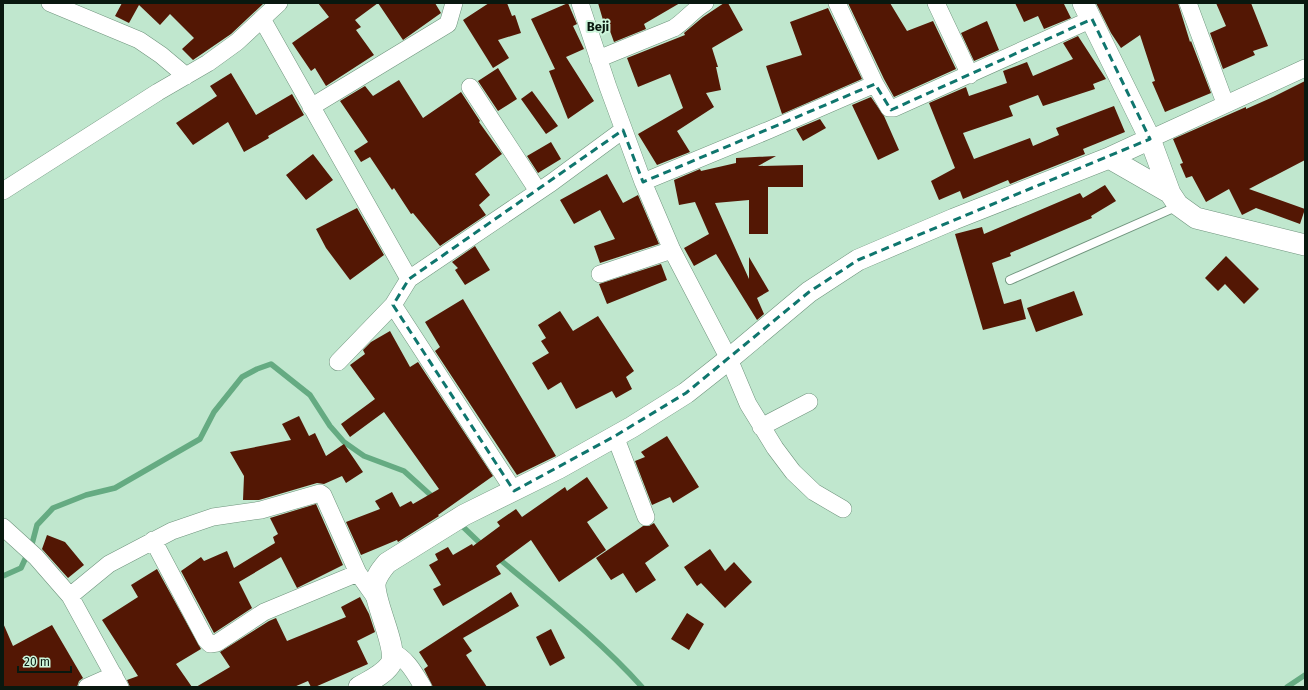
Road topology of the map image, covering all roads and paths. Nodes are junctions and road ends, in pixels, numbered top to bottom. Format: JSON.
{"nodes":[{"id":1,"x":50,"y":3,"type":"edge"},
{"id":2,"x":279,"y":3,"type":"edge"},
{"id":3,"x":454,"y":3,"type":"edge"},
{"id":4,"x":580,"y":3,"type":"edge"},
{"id":5,"x":705,"y":3,"type":"edge"},
{"id":6,"x":837,"y":3,"type":"edge"},
{"id":7,"x":936,"y":3,"type":"edge"},
{"id":8,"x":1188,"y":3,"type":"edge"},
{"id":9,"x":1088,"y":11,"type":"edge"},
{"id":10,"x":262,"y":19,"type":"junction"},
{"id":11,"x":598,"y":60,"type":"junction"},
{"id":12,"x":1305,"y":68,"type":"edge"},
{"id":13,"x":970,"y":75,"type":"junction"},
{"id":14,"x":186,"y":76,"type":"junction"},
{"id":15,"x":875,"y":84,"type":"junction"},
{"id":16,"x":470,"y":87,"type":"dead end"},
{"id":17,"x":1225,"y":103,"type":"junction"},
{"id":18,"x":311,"y":107,"type":"junction"},
{"id":19,"x":623,"y":130,"type":"junction"},
{"id":20,"x":1150,"y":138,"type":"junction"},
{"id":21,"x":1109,"y":158,"type":"junction"},
{"id":22,"x":643,"y":182,"type":"junction"},
{"id":23,"x":3,"y":191,"type":"edge"},
{"id":24,"x":538,"y":191,"type":"junction"},
{"id":25,"x":1174,"y":199,"type":"junction"},
{"id":26,"x":1305,"y":245,"type":"edge"},
{"id":27,"x":672,"y":250,"type":"junction"},
{"id":28,"x":600,"y":274,"type":"dead end"},
{"id":29,"x":409,"y":279,"type":"junction"},
{"id":30,"x":1010,"y":280,"type":"dead end"},
{"id":31,"x":393,"y":305,"type":"junction"},
{"id":32,"x":729,"y":359,"type":"junction"},
{"id":33,"x":338,"y":362,"type":"dead end"},
{"id":34,"x":809,"y":402,"type":"dead end"},
{"id":35,"x":761,"y":427,"type":"junction"},
{"id":36,"x":615,"y":436,"type":"junction"},
{"id":37,"x":514,"y":491,"type":"junction"},
{"id":38,"x":843,"y":509,"type":"dead end"},
{"id":39,"x":646,"y":517,"type":"dead end"},
{"id":40,"x":3,"y":527,"type":"edge"},
{"id":41,"x":153,"y":540,"type":"junction"},
{"id":42,"x":358,"y":573,"type":"junction"},
{"id":43,"x":70,"y":596,"type":"junction"},
{"id":44,"x":377,"y":600,"type":"junction"},
{"id":45,"x":392,"y":652,"type":"junction"},
{"id":46,"x":117,"y":681,"type":"edge"},
{"id":47,"x":87,"y":687,"type":"edge"},
{"id":48,"x":359,"y":687,"type":"edge"},
{"id":49,"x":423,"y":687,"type":"edge"}],
"edges":[{"from":1,"to":14,"type":"street"},
{"from":2,"to":10,"type":"street"},
{"from":3,"to":18,"type":"street"},
{"from":4,"to":11,"type":"street"},
{"from":5,"to":11,"type":"street"},
{"from":6,"to":15,"type":"street"},
{"from":7,"to":13,"type":"street"},
{"from":8,"to":17,"type":"street"},
{"from":9,"to":13,"type":"street"},
{"from":9,"to":20,"type":"street"},
{"from":10,"to":14,"type":"street"},
{"from":10,"to":18,"type":"street"},
{"from":11,"to":19,"type":"street"},
{"from":12,"to":17,"type":"street"},
{"from":13,"to":15,"type":"street"},
{"from":14,"to":23,"type":"street"},
{"from":15,"to":22,"type":"street"},
{"from":16,"to":24,"type":"street"},
{"from":17,"to":20,"type":"street"},
{"from":18,"to":29,"type":"street"},
{"from":19,"to":22,"type":"street"},
{"from":19,"to":24,"type":"street"},
{"from":20,"to":21,"type":"street"},
{"from":20,"to":25,"type":"street"},
{"from":21,"to":25,"type":"street"},
{"from":21,"to":32,"type":"street"},
{"from":22,"to":27,"type":"street"},
{"from":24,"to":29,"type":"street"},
{"from":25,"to":26,"type":"street"},
{"from":25,"to":30,"type":"lane"},
{"from":27,"to":28,"type":"street"},
{"from":27,"to":32,"type":"street"},
{"from":29,"to":31,"type":"street"},
{"from":31,"to":33,"type":"street"},
{"from":31,"to":37,"type":"street"},
{"from":32,"to":35,"type":"street"},
{"from":32,"to":36,"type":"street"},
{"from":34,"to":35,"type":"street"},
{"from":35,"to":38,"type":"street"},
{"from":36,"to":37,"type":"street"},
{"from":36,"to":39,"type":"street"},
{"from":37,"to":44,"type":"street"},
{"from":40,"to":43,"type":"street"},
{"from":41,"to":42,"type":"street"},
{"from":41,"to":42,"type":"street"},
{"from":41,"to":43,"type":"street"},
{"from":42,"to":44,"type":"street"},
{"from":43,"to":46,"type":"street"},
{"from":44,"to":45,"type":"street"},
{"from":45,"to":48,"type":"street"},
{"from":45,"to":49,"type":"street"},
{"from":46,"to":47,"type":"street"}]}
